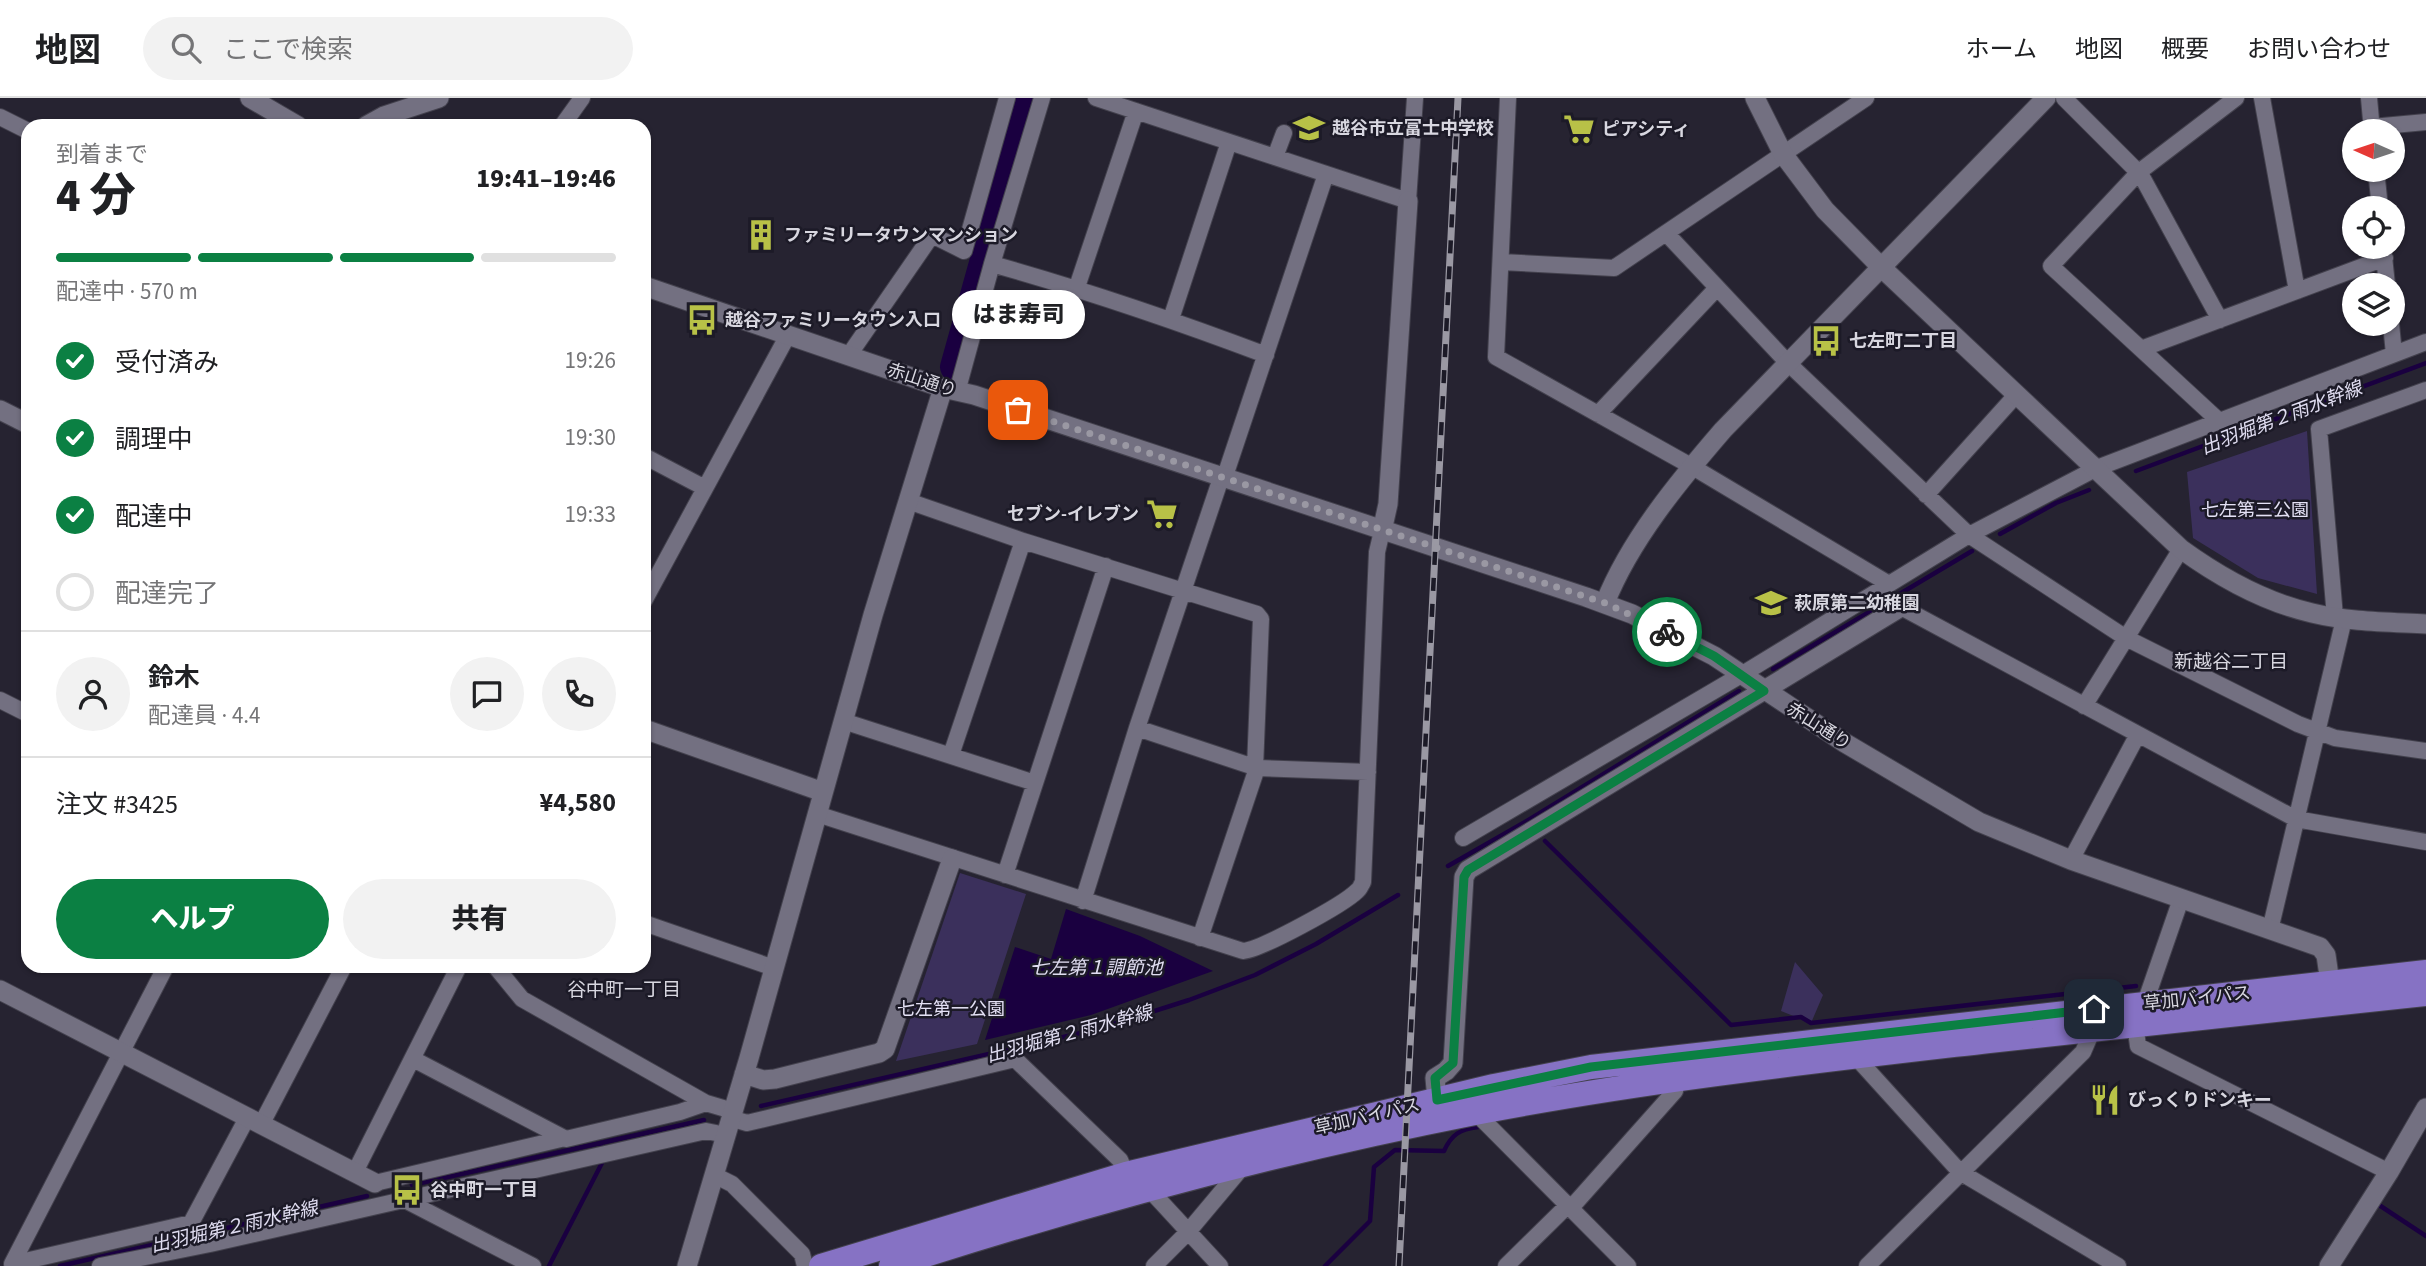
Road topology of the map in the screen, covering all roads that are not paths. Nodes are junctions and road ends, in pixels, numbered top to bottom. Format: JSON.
{"nodes":[{"id":1,"x":250,"y":98,"type":"edge"},
{"id":2,"x":439,"y":98,"type":"edge"},
{"id":3,"x":582,"y":98,"type":"edge"},
{"id":4,"x":1007,"y":98,"type":"edge"},
{"id":5,"x":1042,"y":98,"type":"edge"},
{"id":6,"x":1096,"y":98,"type":"edge"},
{"id":7,"x":1416,"y":98,"type":"edge"},
{"id":8,"x":1507,"y":98,"type":"edge"},
{"id":9,"x":1755,"y":98,"type":"edge"},
{"id":10,"x":1866,"y":98,"type":"edge"},
{"id":11,"x":2046,"y":98,"type":"edge"},
{"id":12,"x":2064,"y":98,"type":"edge"},
{"id":13,"x":2236,"y":98,"type":"edge"},
{"id":14,"x":2262,"y":98,"type":"edge"},
{"id":15,"x":2369,"y":98,"type":"edge"},
{"id":16,"x":1136,"y":111,"type":"junction"},
{"id":17,"x":0,"y":117,"type":"edge"},
{"id":18,"x":286,"y":119,"type":"edge"},
{"id":19,"x":379,"y":119,"type":"edge"},
{"id":20,"x":567,"y":119,"type":"edge"},
{"id":21,"x":2371,"y":119,"type":"edge"},
{"id":22,"x":2426,"y":122,"type":"edge"},
{"id":23,"x":2405,"y":125,"type":"edge"},
{"id":24,"x":21,"y":128,"type":"edge"},
{"id":25,"x":1284,"y":133,"type":"dead end"},
{"id":26,"x":1229,"y":142,"type":"junction"},
{"id":27,"x":1783,"y":154,"type":"junction"},
{"id":28,"x":1275,"y":157,"type":"junction"},
{"id":29,"x":2139,"y":172,"type":"junction"},
{"id":30,"x":1326,"y":174,"type":"junction"},
{"id":31,"x":1408,"y":201,"type":"junction"},
{"id":32,"x":1666,"y":233,"type":"junction"},
{"id":33,"x":2370,"y":259,"type":"edge"},
{"id":34,"x":1501,"y":262,"type":"junction"},
{"id":35,"x":992,"y":264,"type":"junction"},
{"id":36,"x":1882,"y":268,"type":"junction"},
{"id":37,"x":1077,"y":287,"type":"junction"},
{"id":38,"x":651,"y":288,"type":"edge"},
{"id":39,"x":1717,"y":288,"type":"junction"},
{"id":40,"x":2297,"y":291,"type":"junction"},
{"id":41,"x":1171,"y":319,"type":"junction"},
{"id":42,"x":2220,"y":320,"type":"junction"},
{"id":43,"x":788,"y":335,"type":"junction"},
{"id":44,"x":2392,"y":336,"type":"edge"},
{"id":45,"x":2426,"y":342,"type":"edge"},
{"id":46,"x":2141,"y":349,"type":"junction"},
{"id":47,"x":2393,"y":354,"type":"junction"},
{"id":48,"x":849,"y":355,"type":"junction"},
{"id":49,"x":1266,"y":355,"type":"junction"},
{"id":50,"x":1788,"y":363,"type":"junction"},
{"id":51,"x":950,"y":390,"type":"junction"},
{"id":52,"x":2426,"y":390,"type":"edge"},
{"id":53,"x":2017,"y":394,"type":"junction"},
{"id":54,"x":0,"y":410,"type":"edge"},
{"id":55,"x":1598,"y":414,"type":"junction"},
{"id":56,"x":21,"y":420,"type":"edge"},
{"id":57,"x":2218,"y":421,"type":"junction"},
{"id":58,"x":651,"y":460,"type":"edge"},
{"id":59,"x":1691,"y":466,"type":"junction"},
{"id":60,"x":2097,"y":468,"type":"junction"},
{"id":61,"x":1223,"y":478,"type":"junction"},
{"id":62,"x":705,"y":488,"type":"junction"},
{"id":63,"x":1926,"y":495,"type":"junction"},
{"id":64,"x":908,"y":501,"type":"junction"},
{"id":65,"x":1382,"y":531,"type":"junction"},
{"id":66,"x":1969,"y":535,"type":"junction"},
{"id":67,"x":1023,"y":541,"type":"junction"},
{"id":68,"x":2181,"y":549,"type":"junction"},
{"id":69,"x":1105,"y":566,"type":"junction"},
{"id":70,"x":1889,"y":584,"type":"junction"},
{"id":71,"x":651,"y":588,"type":"edge"},
{"id":72,"x":1184,"y":589,"type":"junction"},
{"id":73,"x":1605,"y":603,"type":"junction"},
{"id":74,"x":1901,"y":607,"type":"joint"},
{"id":75,"x":2340,"y":618,"type":"junction"},
{"id":76,"x":2426,"y":624,"type":"edge"},
{"id":77,"x":2126,"y":638,"type":"junction"},
{"id":78,"x":1741,"y":675,"type":"junction"},
{"id":79,"x":1764,"y":691,"type":"junction"},
{"id":80,"x":0,"y":699,"type":"edge"},
{"id":81,"x":2084,"y":706,"type":"junction"},
{"id":82,"x":21,"y":710,"type":"edge"},
{"id":83,"x":843,"y":721,"type":"junction"},
{"id":84,"x":1138,"y":728,"type":"junction"},
{"id":85,"x":651,"y":731,"type":"edge"},
{"id":86,"x":2318,"y":731,"type":"junction"},
{"id":87,"x":2137,"y":736,"type":"junction"},
{"id":88,"x":2426,"y":751,"type":"edge"},
{"id":89,"x":951,"y":755,"type":"junction"},
{"id":90,"x":1256,"y":768,"type":"junction"},
{"id":91,"x":1368,"y":772,"type":"junction"},
{"id":92,"x":1035,"y":783,"type":"junction"},
{"id":93,"x":823,"y":792,"type":"junction"},
{"id":94,"x":817,"y":814,"type":"junction"},
{"id":95,"x":2296,"y":820,"type":"junction"},
{"id":96,"x":1463,"y":838,"type":"dead end"},
{"id":97,"x":2426,"y":842,"type":"edge"},
{"id":98,"x":952,"y":859,"type":"junction"},
{"id":99,"x":2071,"y":860,"type":"junction"},
{"id":100,"x":1005,"y":876,"type":"junction"},
{"id":101,"x":2181,"y":899,"type":"junction"},
{"id":102,"x":1083,"y":901,"type":"junction"},
{"id":103,"x":651,"y":925,"type":"edge"},
{"id":104,"x":2270,"y":930,"type":"junction"},
{"id":105,"x":1200,"y":938,"type":"junction"},
{"id":106,"x":774,"y":968,"type":"junction"},
{"id":107,"x":2426,"y":972,"type":"edge"},
{"id":108,"x":162,"y":973,"type":"edge"},
{"id":109,"x":340,"y":973,"type":"edge"},
{"id":110,"x":456,"y":973,"type":"edge"},
{"id":111,"x":501,"y":973,"type":"edge"},
{"id":112,"x":2330,"y":983,"type":"junction"},
{"id":113,"x":0,"y":990,"type":"edge"},
{"id":114,"x":2426,"y":994,"type":"edge"},
{"id":115,"x":2140,"y":1014,"type":"junction"},
{"id":116,"x":2093,"y":1028,"type":"junction"},
{"id":117,"x":120,"y":1053,"type":"junction"},
{"id":118,"x":1854,"y":1055,"type":"junction"},
{"id":119,"x":413,"y":1059,"type":"junction"},
{"id":120,"x":744,"y":1074,"type":"junction"},
{"id":121,"x":1677,"y":1079,"type":"junction"},
{"id":122,"x":1437,"y":1100,"type":"junction"},
{"id":123,"x":706,"y":1103,"type":"junction"},
{"id":124,"x":2426,"y":1108,"type":"edge"},
{"id":125,"x":1476,"y":1113,"type":"junction"},
{"id":126,"x":254,"y":1122,"type":"junction"},
{"id":127,"x":730,"y":1122,"type":"junction"},
{"id":128,"x":565,"y":1138,"type":"junction"},
{"id":129,"x":1245,"y":1163,"type":"junction"},
{"id":130,"x":355,"y":1172,"type":"junction"},
{"id":131,"x":1960,"y":1172,"type":"junction"},
{"id":132,"x":2389,"y":1172,"type":"junction"},
{"id":133,"x":1126,"y":1174,"type":"junction"},
{"id":134,"x":714,"y":1175,"type":"junction"},
{"id":135,"x":374,"y":1183,"type":"junction"},
{"id":136,"x":1149,"y":1189,"type":"junction"},
{"id":137,"x":403,"y":1199,"type":"junction"},
{"id":138,"x":1568,"y":1208,"type":"junction"},
{"id":139,"x":1187,"y":1233,"type":"junction"},
{"id":140,"x":100,"y":1266,"type":"edge"},
{"id":141,"x":533,"y":1266,"type":"edge"},
{"id":142,"x":687,"y":1266,"type":"edge"},
{"id":143,"x":805,"y":1266,"type":"edge"},
{"id":144,"x":821,"y":1266,"type":"edge"},
{"id":145,"x":891,"y":1266,"type":"edge"},
{"id":146,"x":1154,"y":1266,"type":"edge"},
{"id":147,"x":1220,"y":1266,"type":"edge"},
{"id":148,"x":1506,"y":1266,"type":"edge"},
{"id":149,"x":1628,"y":1266,"type":"edge"},
{"id":150,"x":1867,"y":1266,"type":"edge"},
{"id":151,"x":2118,"y":1266,"type":"edge"},
{"id":152,"x":2329,"y":1266,"type":"edge"}],
"edges":[{"from":1,"to":18,"type":"street"},
{"from":2,"to":19,"type":"street"},
{"from":3,"to":20,"type":"street"},
{"from":4,"to":48,"type":"street"},
{"from":5,"to":35,"type":"street"},
{"from":6,"to":16,"type":"street"},
{"from":7,"to":31,"type":"street"},
{"from":8,"to":34,"type":"street"},
{"from":9,"to":27,"type":"street"},
{"from":10,"to":27,"type":"street"},
{"from":11,"to":36,"type":"street"},
{"from":12,"to":29,"type":"street"},
{"from":13,"to":29,"type":"street"},
{"from":14,"to":40,"type":"street"},
{"from":15,"to":21,"type":"street"},
{"from":16,"to":26,"type":"street"},
{"from":16,"to":37,"type":"street"},
{"from":17,"to":24,"type":"street"},
{"from":22,"to":23,"type":"street"},
{"from":25,"to":28,"type":"street"},
{"from":26,"to":28,"type":"street"},
{"from":26,"to":41,"type":"street"},
{"from":27,"to":32,"type":"street"},
{"from":27,"to":36,"type":"street"},
{"from":28,"to":30,"type":"street"},
{"from":29,"to":42,"type":"street"},
{"from":29,"to":46,"type":"street"},
{"from":30,"to":31,"type":"street"},
{"from":30,"to":49,"type":"street"},
{"from":31,"to":65,"type":"street"},
{"from":32,"to":34,"type":"street"},
{"from":32,"to":39,"type":"street"},
{"from":33,"to":40,"type":"street"},
{"from":34,"to":55,"type":"street"},
{"from":35,"to":37,"type":"street"},
{"from":35,"to":51,"type":"street"},
{"from":36,"to":50,"type":"street"},
{"from":36,"to":53,"type":"street"},
{"from":37,"to":41,"type":"street"},
{"from":38,"to":43,"type":"street","name":"赤山通り"},
{"from":39,"to":50,"type":"street"},
{"from":39,"to":55,"type":"street"},
{"from":40,"to":42,"type":"street"},
{"from":41,"to":49,"type":"street"},
{"from":42,"to":46,"type":"street"},
{"from":43,"to":48,"type":"street","name":"赤山通り"},
{"from":43,"to":62,"type":"street"},
{"from":44,"to":47,"type":"street"},
{"from":45,"to":47,"type":"street"},
{"from":46,"to":57,"type":"street"},
{"from":47,"to":57,"type":"street"},
{"from":48,"to":51,"type":"street","name":"赤山通り"},
{"from":49,"to":61,"type":"street"},
{"from":50,"to":59,"type":"street"},
{"from":50,"to":63,"type":"street"},
{"from":51,"to":61,"type":"street","name":"赤山通り"},
{"from":51,"to":64,"type":"street"},
{"from":52,"to":75,"type":"street"},
{"from":53,"to":60,"type":"street"},
{"from":53,"to":63,"type":"street"},
{"from":54,"to":56,"type":"street"},
{"from":55,"to":59,"type":"street"},
{"from":57,"to":60,"type":"street"},
{"from":58,"to":62,"type":"street"},
{"from":59,"to":70,"type":"street"},
{"from":59,"to":73,"type":"street"},
{"from":60,"to":66,"type":"street"},
{"from":60,"to":68,"type":"street"},
{"from":61,"to":65,"type":"street","name":"赤山通り"},
{"from":61,"to":72,"type":"street"},
{"from":62,"to":71,"type":"street"},
{"from":63,"to":66,"type":"street"},
{"from":64,"to":67,"type":"street"},
{"from":64,"to":83,"type":"street"},
{"from":65,"to":73,"type":"street","name":"赤山通り"},
{"from":65,"to":91,"type":"street"},
{"from":66,"to":70,"type":"street"},
{"from":66,"to":77,"type":"street"},
{"from":67,"to":69,"type":"street"},
{"from":67,"to":89,"type":"street"},
{"from":68,"to":75,"type":"street"},
{"from":68,"to":77,"type":"street"},
{"from":69,"to":72,"type":"street"},
{"from":69,"to":92,"type":"street"},
{"from":70,"to":78,"type":"street"},
{"from":72,"to":84,"type":"street"},
{"from":72,"to":90,"type":"street"},
{"from":73,"to":78,"type":"street","name":"赤山通り"},
{"from":74,"to":79,"type":"street"},
{"from":74,"to":81,"type":"street"},
{"from":75,"to":76,"type":"street"},
{"from":75,"to":86,"type":"street"},
{"from":77,"to":81,"type":"street"},
{"from":77,"to":86,"type":"street"},
{"from":78,"to":79,"type":"street","name":"赤山通り"},
{"from":78,"to":96,"type":"street"},
{"from":79,"to":99,"type":"street","name":"赤山通り"},
{"from":79,"to":122,"type":"street"},
{"from":80,"to":82,"type":"street"},
{"from":81,"to":87,"type":"street"},
{"from":83,"to":89,"type":"street"},
{"from":83,"to":93,"type":"street"},
{"from":84,"to":90,"type":"street"},
{"from":84,"to":102,"type":"street"},
{"from":85,"to":93,"type":"street"},
{"from":86,"to":88,"type":"street"},
{"from":86,"to":95,"type":"street"},
{"from":87,"to":95,"type":"street"},
{"from":87,"to":99,"type":"street"},
{"from":89,"to":92,"type":"street"},
{"from":90,"to":91,"type":"street"},
{"from":90,"to":105,"type":"street"},
{"from":91,"to":105,"type":"street"},
{"from":92,"to":100,"type":"street"},
{"from":93,"to":94,"type":"street"},
{"from":94,"to":98,"type":"street"},
{"from":94,"to":106,"type":"street"},
{"from":95,"to":97,"type":"street"},
{"from":95,"to":104,"type":"street"},
{"from":98,"to":100,"type":"street"},
{"from":98,"to":120,"type":"street"},
{"from":99,"to":101,"type":"street","name":"赤山通り"},
{"from":100,"to":102,"type":"street"},
{"from":101,"to":104,"type":"street","name":"赤山通り"},
{"from":101,"to":115,"type":"street"},
{"from":102,"to":105,"type":"street"},
{"from":103,"to":106,"type":"street"},
{"from":104,"to":112,"type":"street","name":"赤山通り"},
{"from":106,"to":120,"type":"street"},
{"from":107,"to":112,"type":"highway","name":"草加バイパス"},
{"from":108,"to":117,"type":"street"},
{"from":109,"to":126,"type":"street"},
{"from":110,"to":119,"type":"street"},
{"from":111,"to":123,"type":"street"},
{"from":112,"to":115,"type":"highway","name":"草加バイパス"},
{"from":113,"to":117,"type":"street"},
{"from":114,"to":115,"type":"highway","name":"草加バイパス"},
{"from":115,"to":116,"type":"highway","name":"草加バイパス"},
{"from":115,"to":122,"type":"highway","name":"草加バイパス"},
{"from":115,"to":132,"type":"street"},
{"from":116,"to":118,"type":"highway","name":"草加バイパス"},
{"from":116,"to":131,"type":"street"},
{"from":117,"to":126,"type":"street"},
{"from":117,"to":126,"type":"street"},
{"from":118,"to":121,"type":"highway","name":"草加バイパス"},
{"from":118,"to":131,"type":"street"},
{"from":119,"to":128,"type":"street"},
{"from":119,"to":130,"type":"street"},
{"from":120,"to":127,"type":"street"},
{"from":121,"to":125,"type":"highway","name":"草加バイパス"},
{"from":121,"to":138,"type":"street"},
{"from":122,"to":133,"type":"highway","name":"草加バイパス"},
{"from":123,"to":127,"type":"street"},
{"from":123,"to":128,"type":"street"},
{"from":124,"to":132,"type":"street"},
{"from":125,"to":129,"type":"highway","name":"草加バイパス"},
{"from":125,"to":138,"type":"street"},
{"from":126,"to":130,"type":"street"},
{"from":127,"to":133,"type":"street"},
{"from":127,"to":134,"type":"street"},
{"from":127,"to":137,"type":"street"},
{"from":128,"to":135,"type":"street"},
{"from":129,"to":136,"type":"highway","name":"草加バイパス"},
{"from":129,"to":139,"type":"street"},
{"from":130,"to":135,"type":"street"},
{"from":131,"to":150,"type":"street"},
{"from":131,"to":151,"type":"street"},
{"from":132,"to":152,"type":"street"},
{"from":133,"to":144,"type":"highway","name":"草加バイパス"},
{"from":134,"to":142,"type":"street"},
{"from":134,"to":143,"type":"street"},
{"from":135,"to":137,"type":"street"},
{"from":136,"to":139,"type":"street"},
{"from":136,"to":145,"type":"highway","name":"草加バイパス"},
{"from":137,"to":140,"type":"street"},
{"from":137,"to":141,"type":"street"},
{"from":138,"to":148,"type":"street"},
{"from":138,"to":149,"type":"street"},
{"from":139,"to":146,"type":"street"},
{"from":139,"to":147,"type":"street"}]}
